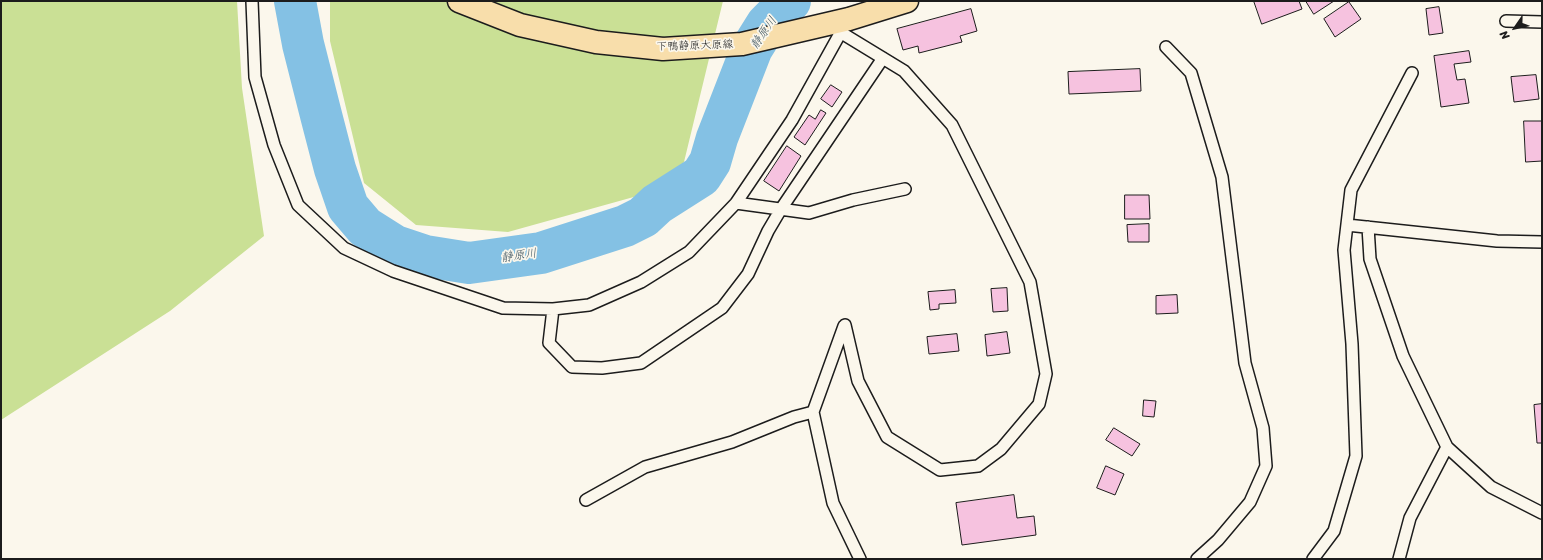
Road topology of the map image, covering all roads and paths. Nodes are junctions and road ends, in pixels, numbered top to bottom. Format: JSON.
{"nodes":[{"id":1,"x":252,"y":1,"type":"edge"},
{"id":2,"x":460,"y":1,"type":"edge"},
{"id":3,"x":908,"y":1,"type":"edge"},
{"id":4,"x":1506,"y":22,"type":"dead end"},
{"id":5,"x":1542,"y":22,"type":"edge"},
{"id":6,"x":836,"y":26,"type":"junction"},
{"id":7,"x":1166,"y":47,"type":"dead end"},
{"id":8,"x":883,"y":58,"type":"junction"},
{"id":9,"x":1412,"y":74,"type":"dead end"},
{"id":10,"x":905,"y":189,"type":"dead end"},
{"id":11,"x":736,"y":203,"type":"junction"},
{"id":12,"x":781,"y":209,"type":"junction"},
{"id":13,"x":1347,"y":225,"type":"junction"},
{"id":14,"x":1368,"y":227,"type":"junction"},
{"id":15,"x":1542,"y":242,"type":"edge"},
{"id":16,"x":553,"y":309,"type":"junction"},
{"id":17,"x":813,"y":412,"type":"junction"},
{"id":18,"x":1447,"y":447,"type":"junction"},
{"id":19,"x":586,"y":500,"type":"dead end"},
{"id":20,"x":1542,"y":513,"type":"edge"},
{"id":21,"x":860,"y":559,"type":"edge"},
{"id":22,"x":1197,"y":559,"type":"edge"},
{"id":23,"x":1313,"y":559,"type":"edge"},
{"id":24,"x":1399,"y":559,"type":"edge"}],
"edges":[{"from":1,"to":16,"type":"lane"},
{"from":2,"to":6,"type":"main road","name":"下鴨静原大原線"},
{"from":3,"to":6,"type":"main road","name":"下鴨静原大原線"},
{"from":4,"to":5,"type":"lane"},
{"from":6,"to":8,"type":"lane"},
{"from":6,"to":11,"type":"lane"},
{"from":7,"to":22,"type":"lane"},
{"from":8,"to":12,"type":"lane"},
{"from":8,"to":17,"type":"lane"},
{"from":9,"to":13,"type":"lane"},
{"from":10,"to":12,"type":"lane"},
{"from":11,"to":12,"type":"lane"},
{"from":11,"to":16,"type":"lane"},
{"from":12,"to":16,"type":"lane"},
{"from":13,"to":14,"type":"lane"},
{"from":13,"to":23,"type":"lane"},
{"from":14,"to":15,"type":"lane"},
{"from":14,"to":18,"type":"lane"},
{"from":17,"to":19,"type":"lane"},
{"from":17,"to":21,"type":"lane"},
{"from":18,"to":20,"type":"lane"},
{"from":18,"to":24,"type":"lane"}]}
